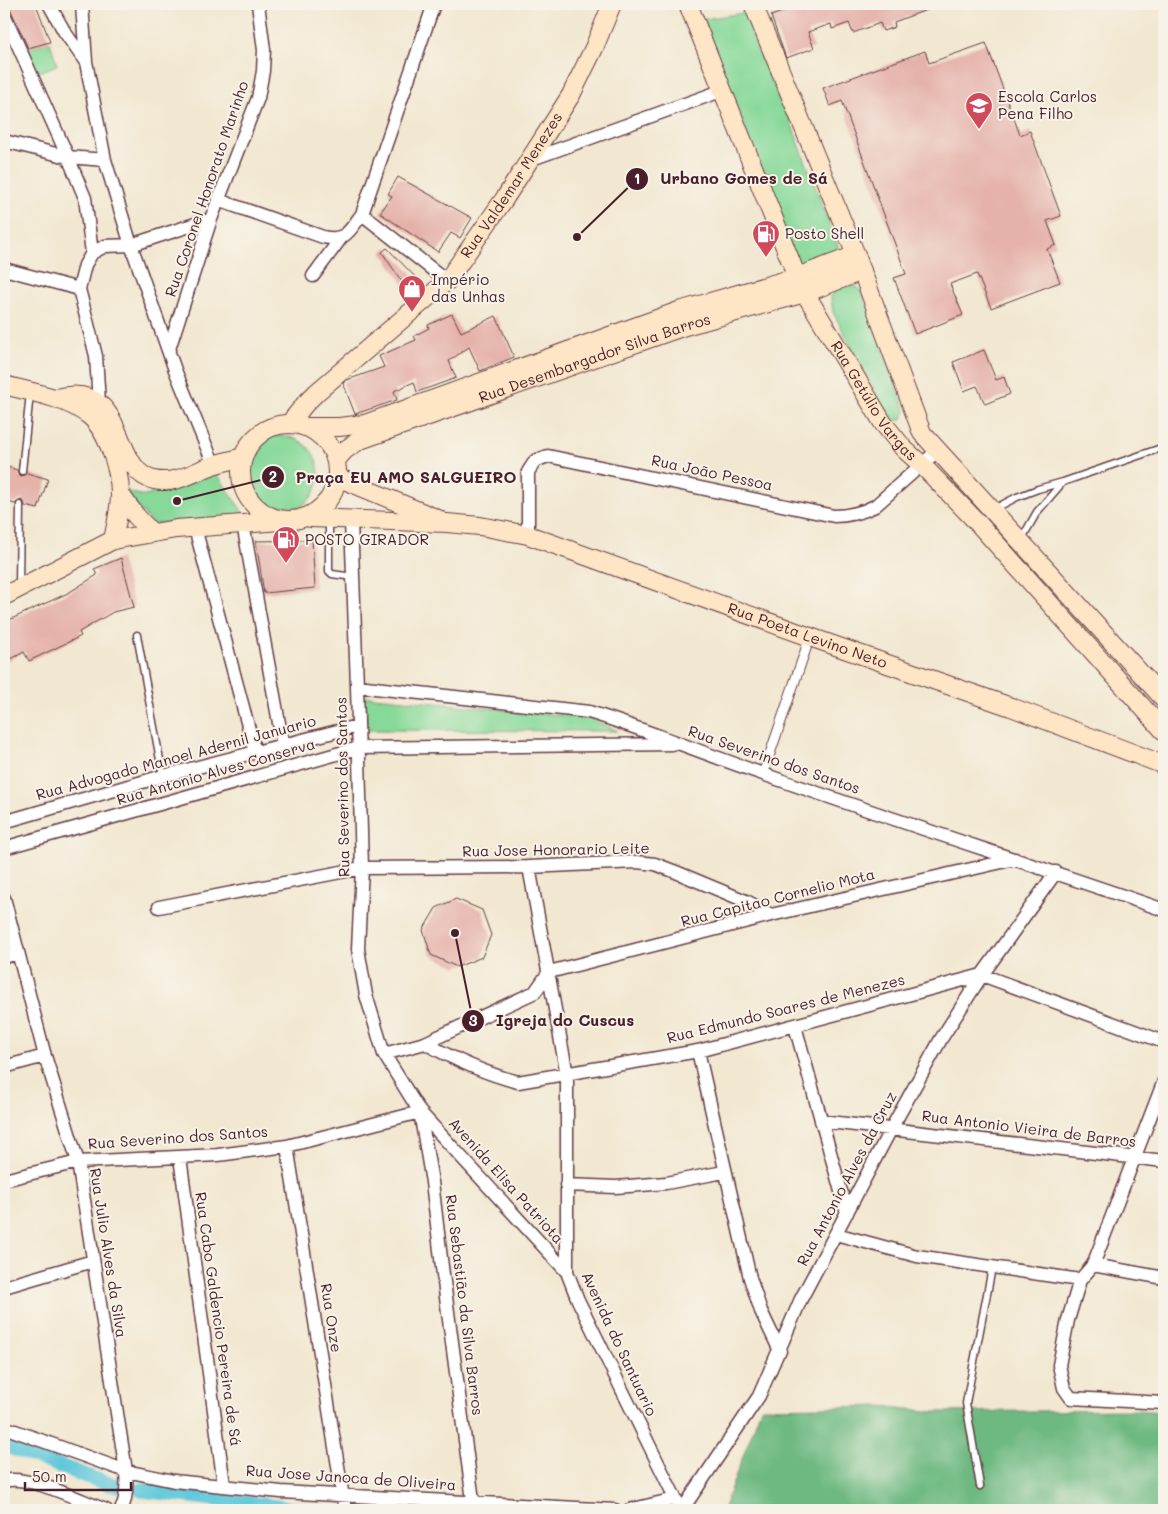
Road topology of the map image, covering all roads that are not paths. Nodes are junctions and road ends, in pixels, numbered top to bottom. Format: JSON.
{"nodes":[{"id":1,"x":49,"y":4,"type":"edge"},
{"id":2,"x":82,"y":4,"type":"edge"},
{"id":3,"x":258,"y":4,"type":"edge"},
{"id":4,"x":434,"y":4,"type":"edge"},
{"id":5,"x":612,"y":4,"type":"edge"},
{"id":6,"x":688,"y":4,"type":"edge"},
{"id":7,"x":754,"y":4,"type":"edge"},
{"id":8,"x":4,"y":14,"type":"edge"},
{"id":9,"x":86,"y":62,"type":"junction"},
{"id":10,"x":721,"y":91,"type":"junction"},
{"id":11,"x":4,"y":141,"type":"edge"},
{"id":12,"x":68,"y":158,"type":"junction"},
{"id":13,"x":105,"y":160,"type":"junction"},
{"id":14,"x":530,"y":160,"type":"junction"},
{"id":15,"x":218,"y":200,"type":"junction"},
{"id":16,"x":362,"y":214,"type":"junction"},
{"id":17,"x":211,"y":219,"type":"junction"},
{"id":18,"x":338,"y":239,"type":"junction"},
{"id":19,"x":131,"y":245,"type":"junction"},
{"id":20,"x":92,"y":253,"type":"junction"},
{"id":21,"x":859,"y":263,"type":"junction"},
{"id":22,"x":4,"y":269,"type":"edge"},
{"id":23,"x":313,"y":276,"type":"dead end"},
{"id":24,"x":797,"y":277,"type":"junction"},
{"id":25,"x":447,"y":281,"type":"junction"},
{"id":26,"x":79,"y":289,"type":"junction"},
{"id":27,"x":805,"y":293,"type":"junction"},
{"id":28,"x":682,"y":319,"type":"junction"},
{"id":29,"x":169,"y":349,"type":"junction"},
{"id":30,"x":4,"y":385,"type":"edge"},
{"id":31,"x":30,"y":392,"type":"junction"},
{"id":32,"x":474,"y":393,"type":"junction"},
{"id":33,"x":56,"y":398,"type":"junction"},
{"id":34,"x":98,"y":403,"type":"junction"},
{"id":35,"x":297,"y":425,"type":"junction"},
{"id":36,"x":1164,"y":447,"type":"edge"},
{"id":37,"x":937,"y":451,"type":"junction"},
{"id":38,"x":243,"y":457,"type":"junction"},
{"id":39,"x":214,"y":465,"type":"junction"},
{"id":40,"x":922,"y":465,"type":"junction"},
{"id":41,"x":336,"y":468,"type":"junction"},
{"id":42,"x":22,"y":471,"type":"dead end"},
{"id":43,"x":1063,"y":482,"type":"junction"},
{"id":44,"x":120,"y":494,"type":"junction"},
{"id":45,"x":20,"y":505,"type":"dead end"},
{"id":46,"x":991,"y":510,"type":"junction"},
{"id":47,"x":302,"y":519,"type":"junction"},
{"id":48,"x":329,"y":519,"type":"junction"},
{"id":49,"x":351,"y":520,"type":"junction"},
{"id":50,"x":976,"y":521,"type":"junction"},
{"id":51,"x":447,"y":523,"type":"junction"},
{"id":52,"x":242,"y":524,"type":"junction"},
{"id":53,"x":195,"y":528,"type":"junction"},
{"id":54,"x":152,"y":533,"type":"junction"},
{"id":55,"x":528,"y":536,"type":"junction"},
{"id":56,"x":113,"y":540,"type":"junction"},
{"id":57,"x":1020,"y":542,"type":"junction"},
{"id":58,"x":1005,"y":554,"type":"junction"},
{"id":59,"x":353,"y":577,"type":"junction"},
{"id":60,"x":11,"y":592,"type":"edge"},
{"id":61,"x":137,"y":635,"type":"dead end"},
{"id":62,"x":810,"y":637,"type":"junction"},
{"id":63,"x":357,"y":686,"type":"junction"},
{"id":64,"x":1164,"y":700,"type":"edge"},
{"id":65,"x":357,"y":726,"type":"junction"},
{"id":66,"x":1164,"y":731,"type":"edge"},
{"id":67,"x":679,"y":744,"type":"junction"},
{"id":68,"x":282,"y":745,"type":"junction"},
{"id":69,"x":358,"y":748,"type":"junction"},
{"id":70,"x":255,"y":752,"type":"junction"},
{"id":71,"x":1164,"y":766,"type":"edge"},
{"id":72,"x":763,"y":774,"type":"junction"},
{"id":73,"x":163,"y":776,"type":"junction"},
{"id":74,"x":4,"y":822,"type":"edge"},
{"id":75,"x":4,"y":848,"type":"edge"},
{"id":76,"x":1016,"y":858,"type":"junction"},
{"id":77,"x":529,"y":867,"type":"junction"},
{"id":78,"x":362,"y":868,"type":"junction"},
{"id":79,"x":1056,"y":872,"type":"junction"},
{"id":80,"x":4,"y":898,"type":"edge"},
{"id":81,"x":159,"y":907,"type":"dead end"},
{"id":82,"x":1164,"y":910,"type":"edge"},
{"id":83,"x":771,"y":915,"type":"junction"},
{"id":84,"x":18,"y":953,"type":"junction"},
{"id":85,"x":4,"y":956,"type":"edge"},
{"id":86,"x":549,"y":972,"type":"junction"},
{"id":87,"x":982,"y":975,"type":"junction"},
{"id":88,"x":795,"y":1026,"type":"junction"},
{"id":89,"x":1164,"y":1042,"type":"edge"},
{"id":90,"x":424,"y":1043,"type":"junction"},
{"id":91,"x":698,"y":1050,"type":"junction"},
{"id":92,"x":384,"y":1054,"type":"junction"},
{"id":93,"x":45,"y":1056,"type":"junction"},
{"id":94,"x":4,"y":1067,"type":"edge"},
{"id":95,"x":567,"y":1075,"type":"junction"},
{"id":96,"x":1164,"y":1081,"type":"edge"},
{"id":97,"x":420,"y":1112,"type":"junction"},
{"id":98,"x":821,"y":1122,"type":"junction"},
{"id":99,"x":891,"y":1129,"type":"junction"},
{"id":100,"x":287,"y":1146,"type":"junction"},
{"id":101,"x":180,"y":1157,"type":"junction"},
{"id":102,"x":1135,"y":1157,"type":"junction"},
{"id":103,"x":1164,"y":1161,"type":"edge"},
{"id":104,"x":78,"y":1162,"type":"junction"},
{"id":105,"x":724,"y":1172,"type":"junction"},
{"id":106,"x":4,"y":1180,"type":"edge"},
{"id":107,"x":566,"y":1185,"type":"junction"},
{"id":108,"x":847,"y":1213,"type":"junction"},
{"id":109,"x":836,"y":1234,"type":"junction"},
{"id":110,"x":93,"y":1261,"type":"junction"},
{"id":111,"x":1093,"y":1266,"type":"junction"},
{"id":112,"x":992,"y":1268,"type":"junction"},
{"id":113,"x":567,"y":1272,"type":"junction"},
{"id":114,"x":1164,"y":1278,"type":"edge"},
{"id":115,"x":1080,"y":1280,"type":"junction"},
{"id":116,"x":4,"y":1286,"type":"edge"},
{"id":117,"x":780,"y":1351,"type":"junction"},
{"id":118,"x":1164,"y":1403,"type":"edge"},
{"id":119,"x":4,"y":1427,"type":"edge"},
{"id":120,"x":126,"y":1476,"type":"junction"},
{"id":121,"x":6,"y":1479,"type":"edge"},
{"id":122,"x":224,"y":1485,"type":"junction"},
{"id":123,"x":980,"y":1486,"type":"dead end"},
{"id":124,"x":344,"y":1504,"type":"edge"},
{"id":125,"x":474,"y":1506,"type":"edge"},
{"id":126,"x":679,"y":1506,"type":"edge"},
{"id":127,"x":123,"y":1508,"type":"edge"},
{"id":128,"x":106,"y":1510,"type":"edge"},
{"id":129,"x":615,"y":1510,"type":"edge"},
{"id":130,"x":629,"y":1510,"type":"edge"}],
"edges":[{"from":1,"to":9,"type":"street"},
{"from":2,"to":9,"type":"street"},
{"from":3,"to":15,"type":"street","name":"Rua Coronel Honorato Marinho"},
{"from":4,"to":16,"type":"street"},
{"from":5,"to":14,"type":"main road","name":"Rua Valdemar Menezes"},
{"from":6,"to":10,"type":"main road","name":"Rua Getúlio Vargas"},
{"from":7,"to":21,"type":"main road","name":"Rua Getúlio Vargas"},
{"from":8,"to":12,"type":"street"},
{"from":9,"to":13,"type":"street"},
{"from":10,"to":14,"type":"street"},
{"from":10,"to":24,"type":"main road","name":"Rua Getúlio Vargas"},
{"from":11,"to":12,"type":"street"},
{"from":12,"to":13,"type":"street"},
{"from":12,"to":20,"type":"street"},
{"from":13,"to":19,"type":"street"},
{"from":14,"to":25,"type":"main road","name":"Rua Valdemar Menezes"},
{"from":15,"to":17,"type":"street","name":"Rua Coronel Honorato Marinho"},
{"from":15,"to":18,"type":"street"},
{"from":16,"to":18,"type":"street"},
{"from":16,"to":25,"type":"street"},
{"from":17,"to":19,"type":"street"},
{"from":17,"to":29,"type":"street","name":"Rua Coronel Honorato Marinho"},
{"from":18,"to":23,"type":"street"},
{"from":19,"to":20,"type":"street"},
{"from":19,"to":29,"type":"street"},
{"from":20,"to":26,"type":"street"},
{"from":21,"to":24,"type":"main road","name":"Rua Desembargador Silva Barros"},
{"from":21,"to":27,"type":"main road","name":"Rua Desembargador Silva Barros"},
{"from":21,"to":37,"type":"main road","name":"Rua Getúlio Vargas"},
{"from":22,"to":26,"type":"street"},
{"from":24,"to":27,"type":"main road","name":"Rua Getúlio Vargas"},
{"from":24,"to":28,"type":"main road","name":"Rua Desembargador Silva Barros"},
{"from":25,"to":35,"type":"main road","name":"Rua Valdemar Menezes"},
{"from":26,"to":34,"type":"street"},
{"from":27,"to":28,"type":"main road","name":"Rua Desembargador Silva Barros"},
{"from":27,"to":40,"type":"main road","name":"Rua Getúlio Vargas"},
{"from":28,"to":32,"type":"main road","name":"Rua Desembargador Silva Barros"},
{"from":29,"to":39,"type":"street"},
{"from":30,"to":31,"type":"main road"},
{"from":31,"to":33,"type":"main road"},
{"from":31,"to":42,"type":"lane"},
{"from":32,"to":35,"type":"main road","name":"Rua Desembargador Silva Barros"},
{"from":32,"to":41,"type":"main road","name":"Rua Desembargador Silva Barros"},
{"from":33,"to":34,"type":"main road"},
{"from":33,"to":44,"type":"main road"},
{"from":34,"to":39,"type":"main road"},
{"from":35,"to":38,"type":"main road"},
{"from":35,"to":41,"type":"main road"},
{"from":36,"to":43,"type":"lane"},
{"from":37,"to":40,"type":"street","name":"Rua João Pessoa"},
{"from":37,"to":46,"type":"main road","name":"Rua Getúlio Vargas"},
{"from":38,"to":39,"type":"main road"},
{"from":38,"to":47,"type":"main road"},
{"from":40,"to":50,"type":"main road","name":"Rua Getúlio Vargas"},
{"from":40,"to":55,"type":"street","name":"Rua João Pessoa"},
{"from":41,"to":47,"type":"main road"},
{"from":41,"to":51,"type":"main road","name":"Rua Poeta Levino Neto"},
{"from":43,"to":46,"type":"lane"},
{"from":43,"to":57,"type":"lane"},
{"from":44,"to":54,"type":"main road"},
{"from":44,"to":56,"type":"main road"},
{"from":45,"to":60,"type":"lane"},
{"from":46,"to":50,"type":"main road"},
{"from":46,"to":57,"type":"main road","name":"Rua Getúlio Vargas"},
{"from":47,"to":48,"type":"main road","name":"Rua Poeta Levino Neto"},
{"from":47,"to":52,"type":"main road"},
{"from":48,"to":49,"type":"main road","name":"Rua Poeta Levino Neto"},
{"from":48,"to":59,"type":"lane"},
{"from":49,"to":51,"type":"main road","name":"Rua Poeta Levino Neto"},
{"from":49,"to":59,"type":"street"},
{"from":50,"to":58,"type":"main road","name":"Rua Getúlio Vargas"},
{"from":51,"to":55,"type":"main road","name":"Rua Poeta Levino Neto"},
{"from":52,"to":53,"type":"main road"},
{"from":52,"to":68,"type":"street"},
{"from":53,"to":54,"type":"main road"},
{"from":53,"to":70,"type":"street"},
{"from":54,"to":56,"type":"main road"},
{"from":55,"to":62,"type":"main road","name":"Rua Poeta Levino Neto"},
{"from":56,"to":60,"type":"main road"},
{"from":57,"to":58,"type":"main road"},
{"from":57,"to":64,"type":"main road","name":"Rua Getúlio Vargas"},
{"from":58,"to":66,"type":"main road","name":"Rua Getúlio Vargas"},
{"from":59,"to":63,"type":"street"},
{"from":61,"to":73,"type":"lane"},
{"from":62,"to":71,"type":"main road","name":"Rua Poeta Levino Neto"},
{"from":62,"to":72,"type":"street"},
{"from":63,"to":65,"type":"street","name":"Rua Severino dos Santos"},
{"from":63,"to":67,"type":"street","name":"Rua Severino dos Santos"},
{"from":65,"to":68,"type":"street","name":"Rua Advogado Manoel Adernil Januario"},
{"from":65,"to":69,"type":"street","name":"Rua Severino dos Santos"},
{"from":67,"to":69,"type":"street","name":"Rua Antonio Alves Conserva"},
{"from":67,"to":72,"type":"street","name":"Rua Severino dos Santos"},
{"from":68,"to":70,"type":"street","name":"Rua Advogado Manoel Adernil Januario"},
{"from":69,"to":75,"type":"street","name":"Rua Antonio Alves Conserva"},
{"from":69,"to":78,"type":"street","name":"Rua Severino dos Santos"},
{"from":70,"to":73,"type":"street","name":"Rua Advogado Manoel Adernil Januario"},
{"from":72,"to":76,"type":"street","name":"Rua Severino dos Santos"},
{"from":73,"to":74,"type":"street","name":"Rua Advogado Manoel Adernil Januario"},
{"from":76,"to":79,"type":"street","name":"Rua Severino dos Santos"},
{"from":76,"to":83,"type":"street","name":"Rua Capitao Cornelio Mota"},
{"from":77,"to":78,"type":"street","name":"Rua Jose Honorario Leite"},
{"from":77,"to":83,"type":"street","name":"Rua Jose Honorario Leite"},
{"from":77,"to":86,"type":"street","name":"Avenida do Santuario"},
{"from":78,"to":81,"type":"street","name":"Rua Jose Honorario Leite"},
{"from":78,"to":92,"type":"street","name":"Rua Severino dos Santos"},
{"from":79,"to":82,"type":"street","name":"Rua Severino dos Santos"},
{"from":79,"to":87,"type":"street","name":"Rua Antonio Alves da Cruz"},
{"from":80,"to":84,"type":"street","name":"Rua Julio Alves da Silva"},
{"from":83,"to":86,"type":"street","name":"Rua Capitao Cornelio Mota"},
{"from":84,"to":85,"type":"street"},
{"from":84,"to":93,"type":"street","name":"Rua Julio Alves da Silva"},
{"from":86,"to":90,"type":"street"},
{"from":86,"to":95,"type":"street","name":"Avenida do Santuario"},
{"from":87,"to":88,"type":"street","name":"Rua Edmundo Soares de Menezes"},
{"from":87,"to":89,"type":"street"},
{"from":87,"to":99,"type":"street","name":"Rua Antonio Alves da Cruz"},
{"from":88,"to":91,"type":"street","name":"Rua Edmundo Soares de Menezes"},
{"from":88,"to":98,"type":"street"},
{"from":90,"to":92,"type":"street"},
{"from":90,"to":95,"type":"street","name":"Rua Edmundo Soares de Menezes"},
{"from":91,"to":95,"type":"street","name":"Rua Edmundo Soares de Menezes"},
{"from":91,"to":105,"type":"street"},
{"from":92,"to":97,"type":"street","name":"Rua Severino dos Santos"},
{"from":93,"to":94,"type":"street"},
{"from":93,"to":104,"type":"street","name":"Rua Julio Alves da Silva"},
{"from":95,"to":107,"type":"street","name":"Avenida do Santuario"},
{"from":96,"to":102,"type":"street"},
{"from":97,"to":100,"type":"street","name":"Rua Severino dos Santos"},
{"from":97,"to":113,"type":"street","name":"Avenida Elisa Patriota"},
{"from":97,"to":125,"type":"street","name":"Rua Sebastião da Silva Barros"},
{"from":98,"to":99,"type":"street","name":"Rua Antonio Vieira de Barros"},
{"from":98,"to":108,"type":"street"},
{"from":99,"to":102,"type":"street","name":"Rua Antonio Vieira de Barros"},
{"from":99,"to":108,"type":"street","name":"Rua Antonio Alves da Cruz"},
{"from":100,"to":101,"type":"street","name":"Rua Severino dos Santos"},
{"from":100,"to":124,"type":"street","name":"Rua Onze"},
{"from":101,"to":104,"type":"street","name":"Rua Severino dos Santos"},
{"from":101,"to":122,"type":"street","name":"Rua Cabo Galdencio Pereira de Sá"},
{"from":102,"to":103,"type":"street","name":"Rua Antonio Vieira de Barros"},
{"from":102,"to":111,"type":"street"},
{"from":104,"to":106,"type":"street","name":"Rua Severino dos Santos"},
{"from":104,"to":110,"type":"street","name":"Rua Julio Alves da Silva"},
{"from":105,"to":107,"type":"street"},
{"from":105,"to":117,"type":"street"},
{"from":107,"to":113,"type":"street","name":"Avenida do Santuario"},
{"from":108,"to":109,"type":"street","name":"Rua Antonio Alves da Cruz"},
{"from":109,"to":112,"type":"street"},
{"from":109,"to":117,"type":"street","name":"Rua Antonio Alves da Cruz"},
{"from":110,"to":116,"type":"street"},
{"from":110,"to":120,"type":"street","name":"Rua Julio Alves da Silva"},
{"from":111,"to":114,"type":"street"},
{"from":111,"to":115,"type":"street"},
{"from":112,"to":115,"type":"street"},
{"from":112,"to":123,"type":"lane"},
{"from":113,"to":126,"type":"street","name":"Avenida do Santuario"},
{"from":115,"to":118,"type":"street"},
{"from":117,"to":126,"type":"street","name":"Rua Antonio Alves da Cruz"},
{"from":119,"to":120,"type":"street","name":"Rua Jose Janoca de Oliveira"},
{"from":120,"to":122,"type":"street","name":"Rua Jose Janoca de Oliveira"},
{"from":120,"to":127,"type":"street","name":"Rua Julio Alves da Silva"},
{"from":121,"to":128,"type":"street"},
{"from":122,"to":124,"type":"street","name":"Rua Jose Janoca de Oliveira"},
{"from":124,"to":125,"type":"street","name":"Rua Jose Janoca de Oliveira"},
{"from":125,"to":129,"type":"street","name":"Rua Jose Janoca de Oliveira"},
{"from":126,"to":130,"type":"street"}]}
